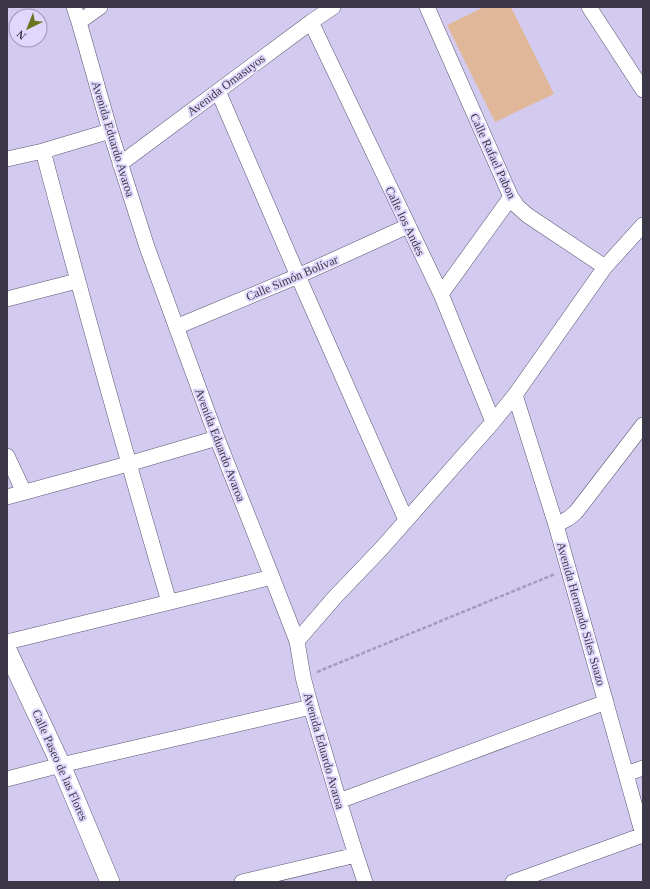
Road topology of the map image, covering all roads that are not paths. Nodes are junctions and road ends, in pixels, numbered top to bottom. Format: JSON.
{"nodes":[{"id":1,"x":74,"y":7,"type":"edge"},
{"id":2,"x":100,"y":7,"type":"edge"},
{"id":3,"x":333,"y":7,"type":"edge"},
{"id":4,"x":427,"y":7,"type":"edge"},
{"id":5,"x":589,"y":7,"type":"edge"},
{"id":6,"x":79,"y":22,"type":"junction"},
{"id":7,"x":311,"y":22,"type":"junction"},
{"id":8,"x":218,"y":90,"type":"junction"},
{"id":9,"x":643,"y":90,"type":"edge"},
{"id":10,"x":110,"y":131,"type":"junction"},
{"id":11,"x":43,"y":152,"type":"junction"},
{"id":12,"x":7,"y":160,"type":"edge"},
{"id":13,"x":120,"y":164,"type":"junction"},
{"id":14,"x":511,"y":197,"type":"junction"},
{"id":15,"x":643,"y":225,"type":"edge"},
{"id":16,"x":408,"y":226,"type":"junction"},
{"id":17,"x":605,"y":267,"type":"junction"},
{"id":18,"x":298,"y":276,"type":"junction"},
{"id":19,"x":77,"y":281,"type":"junction"},
{"id":20,"x":441,"y":294,"type":"junction"},
{"id":21,"x":7,"y":299,"type":"edge"},
{"id":22,"x":176,"y":327,"type":"junction"},
{"id":23,"x":515,"y":396,"type":"junction"},
{"id":24,"x":493,"y":422,"type":"junction"},
{"id":25,"x":643,"y":425,"type":"edge"},
{"id":26,"x":217,"y":438,"type":"junction"},
{"id":27,"x":7,"y":456,"type":"edge"},
{"id":28,"x":128,"y":464,"type":"junction"},
{"id":29,"x":24,"y":492,"type":"junction"},
{"id":30,"x":7,"y":497,"type":"edge"},
{"id":31,"x":406,"y":520,"type":"junction"},
{"id":32,"x":556,"y":525,"type":"junction"},
{"id":33,"x":272,"y":577,"type":"junction"},
{"id":34,"x":169,"y":602,"type":"junction"},
{"id":35,"x":297,"y":641,"type":"junction"},
{"id":36,"x":7,"y":642,"type":"edge"},
{"id":37,"x":7,"y":650,"type":"edge"},
{"id":38,"x":606,"y":702,"type":"junction"},
{"id":39,"x":311,"y":707,"type":"junction"},
{"id":40,"x":61,"y":765,"type":"junction"},
{"id":41,"x":643,"y":768,"type":"edge"},
{"id":42,"x":626,"y":774,"type":"junction"},
{"id":43,"x":7,"y":780,"type":"edge"},
{"id":44,"x":339,"y":801,"type":"junction"},
{"id":45,"x":643,"y":835,"type":"edge"},
{"id":46,"x":356,"y":855,"type":"junction"},
{"id":47,"x":110,"y":882,"type":"edge"},
{"id":48,"x":242,"y":882,"type":"edge"},
{"id":49,"x":365,"y":882,"type":"edge"},
{"id":50,"x":513,"y":882,"type":"edge"}],
"edges":[{"from":1,"to":6,"type":"street","name":"Avenida Eduardo Avaroa"},
{"from":2,"to":6,"type":"street"},
{"from":3,"to":7,"type":"street","name":"Avenida Omasuyos"},
{"from":4,"to":14,"type":"street","name":"Calle Rafael Pabon"},
{"from":5,"to":9,"type":"street"},
{"from":6,"to":10,"type":"street","name":"Avenida Eduardo Avaroa"},
{"from":7,"to":8,"type":"street","name":"Avenida Omasuyos"},
{"from":7,"to":16,"type":"street","name":"Calle los Andes"},
{"from":8,"to":13,"type":"street","name":"Avenida Omasuyos"},
{"from":8,"to":18,"type":"street"},
{"from":10,"to":11,"type":"street"},
{"from":10,"to":13,"type":"street","name":"Avenida Eduardo Avaroa"},
{"from":11,"to":12,"type":"street"},
{"from":11,"to":19,"type":"street"},
{"from":13,"to":22,"type":"street","name":"Avenida Eduardo Avaroa"},
{"from":14,"to":17,"type":"street","name":"Calle Rafael Pabon"},
{"from":14,"to":20,"type":"street"},
{"from":15,"to":17,"type":"street"},
{"from":16,"to":18,"type":"street","name":"Calle Simón Bolívar"},
{"from":16,"to":20,"type":"street","name":"Calle los Andes"},
{"from":17,"to":23,"type":"street"},
{"from":18,"to":22,"type":"street","name":"Calle Simón Bolívar"},
{"from":18,"to":31,"type":"street"},
{"from":19,"to":21,"type":"street"},
{"from":19,"to":28,"type":"street"},
{"from":20,"to":24,"type":"street","name":"Calle los Andes"},
{"from":22,"to":26,"type":"street","name":"Avenida Eduardo Avaroa"},
{"from":23,"to":24,"type":"street"},
{"from":23,"to":32,"type":"street","name":"Avenida Hernando Siles Suazo"},
{"from":24,"to":31,"type":"street"},
{"from":25,"to":32,"type":"street"},
{"from":26,"to":28,"type":"street"},
{"from":26,"to":33,"type":"street","name":"Avenida Eduardo Avaroa"},
{"from":27,"to":29,"type":"street"},
{"from":28,"to":29,"type":"street"},
{"from":28,"to":34,"type":"street"},
{"from":29,"to":30,"type":"street"},
{"from":31,"to":35,"type":"street"},
{"from":32,"to":38,"type":"street","name":"Avenida Hernando Siles Suazo"},
{"from":33,"to":34,"type":"street"},
{"from":33,"to":35,"type":"street","name":"Avenida Eduardo Avaroa"},
{"from":34,"to":36,"type":"street"},
{"from":35,"to":39,"type":"street","name":"Avenida Eduardo Avaroa"},
{"from":37,"to":40,"type":"street","name":"Calle Paseo de las Flores"},
{"from":38,"to":42,"type":"street","name":"Avenida Hernando Siles Suazo"},
{"from":38,"to":44,"type":"street"},
{"from":39,"to":40,"type":"street"},
{"from":39,"to":44,"type":"street","name":"Avenida Eduardo Avaroa"},
{"from":40,"to":43,"type":"street"},
{"from":40,"to":47,"type":"street","name":"Calle Paseo de las Flores"},
{"from":41,"to":42,"type":"street"},
{"from":42,"to":45,"type":"street","name":"Avenida Hernando Siles Suazo"},
{"from":44,"to":46,"type":"street","name":"Avenida Eduardo Avaroa"},
{"from":45,"to":50,"type":"street"},
{"from":46,"to":48,"type":"street"},
{"from":46,"to":49,"type":"street","name":"Avenida Eduardo Avaroa"}]}
